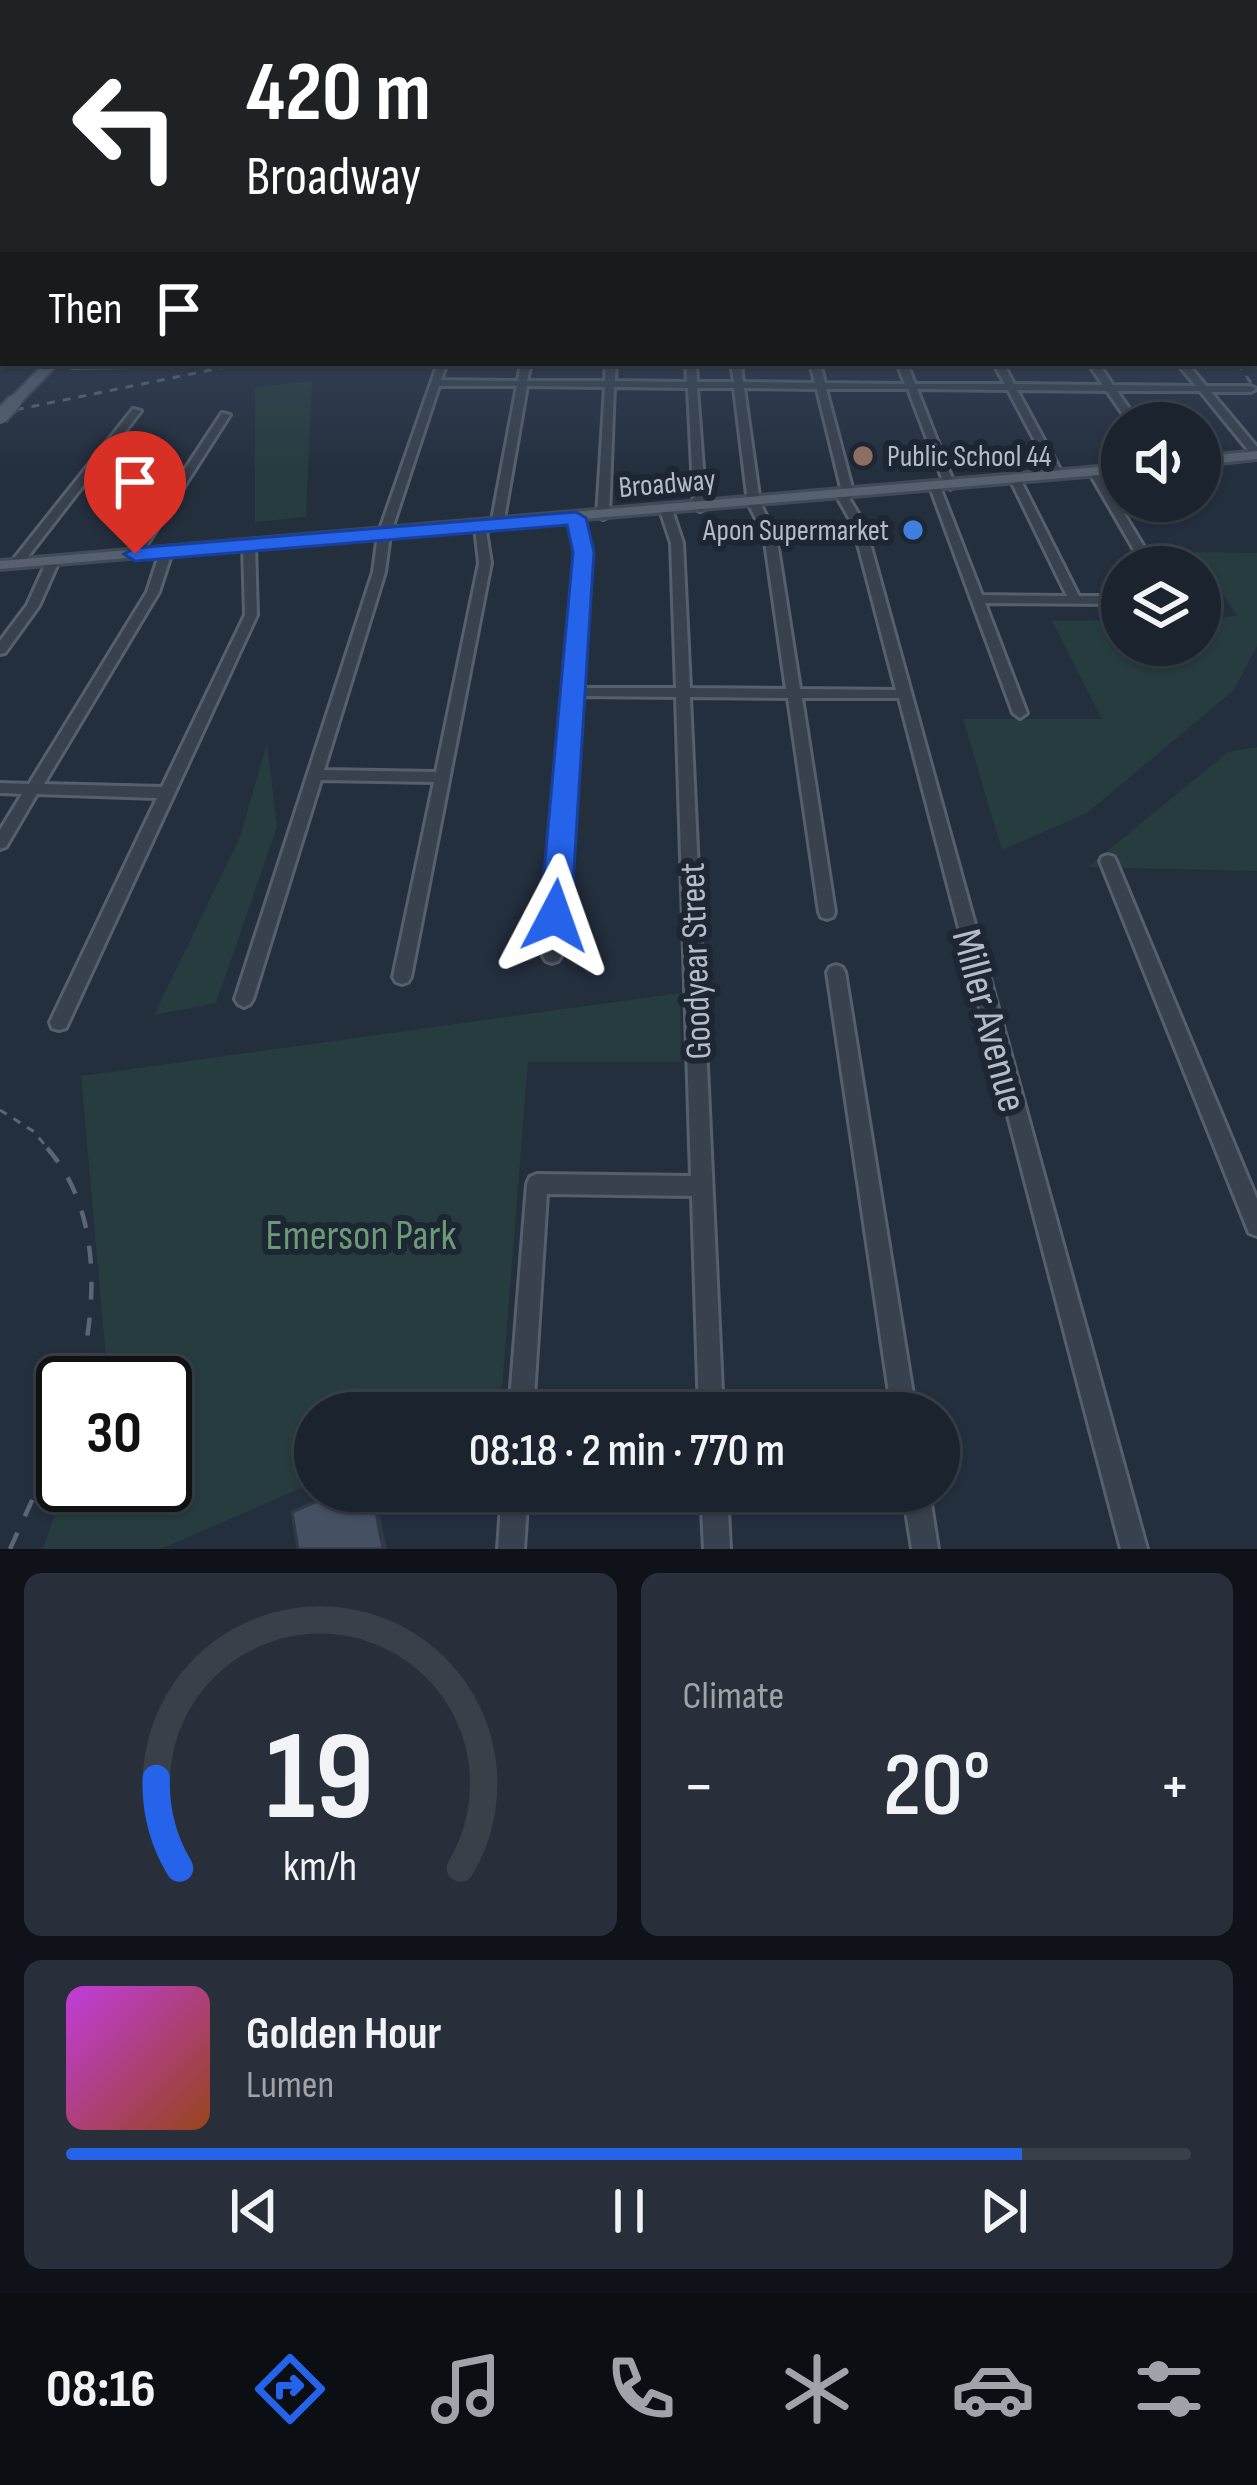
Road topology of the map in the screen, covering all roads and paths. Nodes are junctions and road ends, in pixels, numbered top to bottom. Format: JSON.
{"nodes":[{"id":1,"x":49,"y":366,"type":"edge"},
{"id":2,"x":443,"y":366,"type":"edge"},
{"id":3,"x":526,"y":366,"type":"edge"},
{"id":4,"x":611,"y":366,"type":"edge"},
{"id":5,"x":691,"y":366,"type":"edge"},
{"id":6,"x":736,"y":366,"type":"edge"},
{"id":7,"x":816,"y":366,"type":"edge"},
{"id":8,"x":903,"y":366,"type":"edge"},
{"id":9,"x":1000,"y":366,"type":"edge"},
{"id":10,"x":1095,"y":366,"type":"edge"},
{"id":11,"x":1185,"y":366,"type":"edge"},
{"id":12,"x":435,"y":383,"type":"junction"},
{"id":13,"x":523,"y":383,"type":"junction"},
{"id":14,"x":610,"y":383,"type":"junction"},
{"id":15,"x":692,"y":384,"type":"junction"},
{"id":16,"x":739,"y":385,"type":"junction"},
{"id":17,"x":820,"y":385,"type":"junction"},
{"id":18,"x":911,"y":386,"type":"junction"},
{"id":19,"x":1011,"y":387,"type":"junction"},
{"id":20,"x":1111,"y":388,"type":"junction"},
{"id":21,"x":1203,"y":388,"type":"junction"},
{"id":22,"x":1251,"y":389,"type":"dead end"},
{"id":23,"x":1120,"y":402,"type":"edge"},
{"id":24,"x":136,"y":411,"type":"dead end"},
{"id":25,"x":225,"y":415,"type":"dead end"},
{"id":26,"x":0,"y":417,"type":"edge"},
{"id":27,"x":1257,"y":455,"type":"edge"},
{"id":28,"x":1221,"y":459,"type":"edge"},
{"id":29,"x":1101,"y":471,"type":"edge"},
{"id":30,"x":1094,"y":472,"type":"junction"},
{"id":31,"x":1058,"y":475,"type":"junction"},
{"id":32,"x":1016,"y":479,"type":"junction"},
{"id":33,"x":942,"y":487,"type":"junction"},
{"id":34,"x":845,"y":495,"type":"junction"},
{"id":35,"x":754,"y":503,"type":"junction"},
{"id":36,"x":700,"y":508,"type":"junction"},
{"id":37,"x":666,"y":510,"type":"junction"},
{"id":38,"x":603,"y":516,"type":"junction"},
{"id":39,"x":576,"y":518,"type":"junction"},
{"id":40,"x":489,"y":526,"type":"junction"},
{"id":41,"x":385,"y":535,"type":"junction"},
{"id":42,"x":249,"y":545,"type":"junction"},
{"id":43,"x":1138,"y":546,"type":"edge"},
{"id":44,"x":166,"y":552,"type":"junction"},
{"id":45,"x":135,"y":554,"type":"junction"},
{"id":46,"x":53,"y":561,"type":"junction"},
{"id":47,"x":8,"y":564,"type":"edge"},
{"id":48,"x":978,"y":599,"type":"junction"},
{"id":49,"x":1075,"y":600,"type":"junction"},
{"id":50,"x":1101,"y":600,"type":"edge"},
{"id":51,"x":0,"y":650,"type":"edge"},
{"id":52,"x":573,"y":692,"type":"junction"},
{"id":53,"x":683,"y":692,"type":"junction"},
{"id":54,"x":793,"y":693,"type":"junction"},
{"id":55,"x":904,"y":694,"type":"junction"},
{"id":56,"x":1020,"y":713,"type":"dead end"},
{"id":57,"x":314,"y":775,"type":"junction"},
{"id":58,"x":442,"y":777,"type":"junction"},
{"id":59,"x":0,"y":788,"type":"edge"},
{"id":60,"x":33,"y":789,"type":"junction"},
{"id":61,"x":166,"y":793,"type":"junction"},
{"id":62,"x":0,"y":843,"type":"edge"},
{"id":63,"x":1108,"y":861,"type":"dead end"},
{"id":64,"x":827,"y":912,"type":"dead end"},
{"id":65,"x":552,"y":956,"type":"dead end"},
{"id":66,"x":836,"y":972,"type":"dead end"},
{"id":67,"x":402,"y":977,"type":"dead end"},
{"id":68,"x":244,"y":998,"type":"dead end"},
{"id":69,"x":59,"y":1022,"type":"dead end"},
{"id":70,"x":703,"y":1186,"type":"junction"},
{"id":71,"x":1257,"y":1225,"type":"edge"},
{"id":72,"x":521,"y":1392,"type":"edge"},
{"id":73,"x":710,"y":1392,"type":"edge"},
{"id":74,"x":901,"y":1392,"type":"edge"},
{"id":75,"x":514,"y":1512,"type":"edge"},
{"id":76,"x":716,"y":1512,"type":"edge"},
{"id":77,"x":919,"y":1512,"type":"edge"},
{"id":78,"x":511,"y":1549,"type":"edge"},
{"id":79,"x":717,"y":1549,"type":"edge"},
{"id":80,"x":925,"y":1549,"type":"edge"},
{"id":81,"x":1134,"y":1549,"type":"edge"}],
"edges":[{"from":1,"to":26,"type":"main road","bridge":true},
{"from":2,"to":12,"type":"street"},
{"from":3,"to":13,"type":"street"},
{"from":4,"to":14,"type":"street"},
{"from":5,"to":15,"type":"street"},
{"from":6,"to":16,"type":"street"},
{"from":7,"to":17,"type":"street","name":"Miller Avenue"},
{"from":8,"to":18,"type":"street"},
{"from":9,"to":19,"type":"street"},
{"from":10,"to":20,"type":"street"},
{"from":11,"to":21,"type":"street"},
{"from":12,"to":13,"type":"street"},
{"from":12,"to":41,"type":"street"},
{"from":13,"to":14,"type":"street"},
{"from":13,"to":40,"type":"street"},
{"from":14,"to":15,"type":"street"},
{"from":14,"to":38,"type":"street"},
{"from":15,"to":16,"type":"street"},
{"from":15,"to":36,"type":"street"},
{"from":16,"to":17,"type":"street"},
{"from":16,"to":35,"type":"street"},
{"from":17,"to":18,"type":"street"},
{"from":17,"to":34,"type":"street","name":"Miller Avenue"},
{"from":18,"to":19,"type":"street"},
{"from":18,"to":33,"type":"street"},
{"from":19,"to":20,"type":"street"},
{"from":19,"to":31,"type":"street"},
{"from":20,"to":21,"type":"street"},
{"from":20,"to":23,"type":"street"},
{"from":21,"to":22,"type":"street"},
{"from":21,"to":27,"type":"street"},
{"from":24,"to":47,"type":"street"},
{"from":25,"to":45,"type":"street"},
{"from":27,"to":28,"type":"main road"},
{"from":29,"to":30,"type":"main road","name":"Broadway"},
{"from":30,"to":31,"type":"main road","name":"Broadway"},
{"from":30,"to":43,"type":"street"},
{"from":31,"to":32,"type":"main road","name":"Broadway"},
{"from":32,"to":33,"type":"main road","name":"Broadway"},
{"from":32,"to":49,"type":"street"},
{"from":33,"to":34,"type":"main road","name":"Broadway"},
{"from":33,"to":48,"type":"street"},
{"from":34,"to":35,"type":"main road","name":"Broadway"},
{"from":34,"to":55,"type":"street","name":"Miller Avenue"},
{"from":35,"to":36,"type":"main road","name":"Broadway"},
{"from":35,"to":54,"type":"street"},
{"from":36,"to":37,"type":"main road","name":"Broadway"},
{"from":37,"to":38,"type":"main road","name":"Broadway"},
{"from":37,"to":53,"type":"street","name":"Goodyear Street"},
{"from":38,"to":39,"type":"main road","name":"Broadway"},
{"from":39,"to":40,"type":"main road","name":"Broadway"},
{"from":39,"to":52,"type":"street"},
{"from":40,"to":41,"type":"main road","name":"Broadway"},
{"from":40,"to":58,"type":"street"},
{"from":41,"to":42,"type":"main road","name":"Broadway"},
{"from":41,"to":57,"type":"street"},
{"from":42,"to":44,"type":"main road","name":"Broadway"},
{"from":42,"to":61,"type":"street"},
{"from":44,"to":45,"type":"main road","name":"Broadway"},
{"from":44,"to":60,"type":"street"},
{"from":45,"to":46,"type":"main road","name":"Broadway"},
{"from":46,"to":47,"type":"main road","name":"Broadway"},
{"from":46,"to":51,"type":"street"},
{"from":48,"to":49,"type":"street"},
{"from":48,"to":56,"type":"street"},
{"from":49,"to":50,"type":"street"},
{"from":52,"to":53,"type":"street"},
{"from":52,"to":65,"type":"street"},
{"from":53,"to":54,"type":"street"},
{"from":53,"to":70,"type":"street","name":"Goodyear Street"},
{"from":54,"to":55,"type":"street"},
{"from":54,"to":64,"type":"street"},
{"from":55,"to":81,"type":"street","name":"Miller Avenue"},
{"from":57,"to":58,"type":"street"},
{"from":57,"to":68,"type":"street"},
{"from":58,"to":67,"type":"street"},
{"from":59,"to":60,"type":"street"},
{"from":60,"to":61,"type":"street"},
{"from":60,"to":62,"type":"street"},
{"from":61,"to":69,"type":"street"},
{"from":63,"to":71,"type":"street"},
{"from":66,"to":74,"type":"street"},
{"from":70,"to":72,"type":"street"},
{"from":70,"to":73,"type":"street","name":"Goodyear Street"},
{"from":75,"to":78,"type":"street"},
{"from":76,"to":79,"type":"street"},
{"from":77,"to":80,"type":"street"}]}
